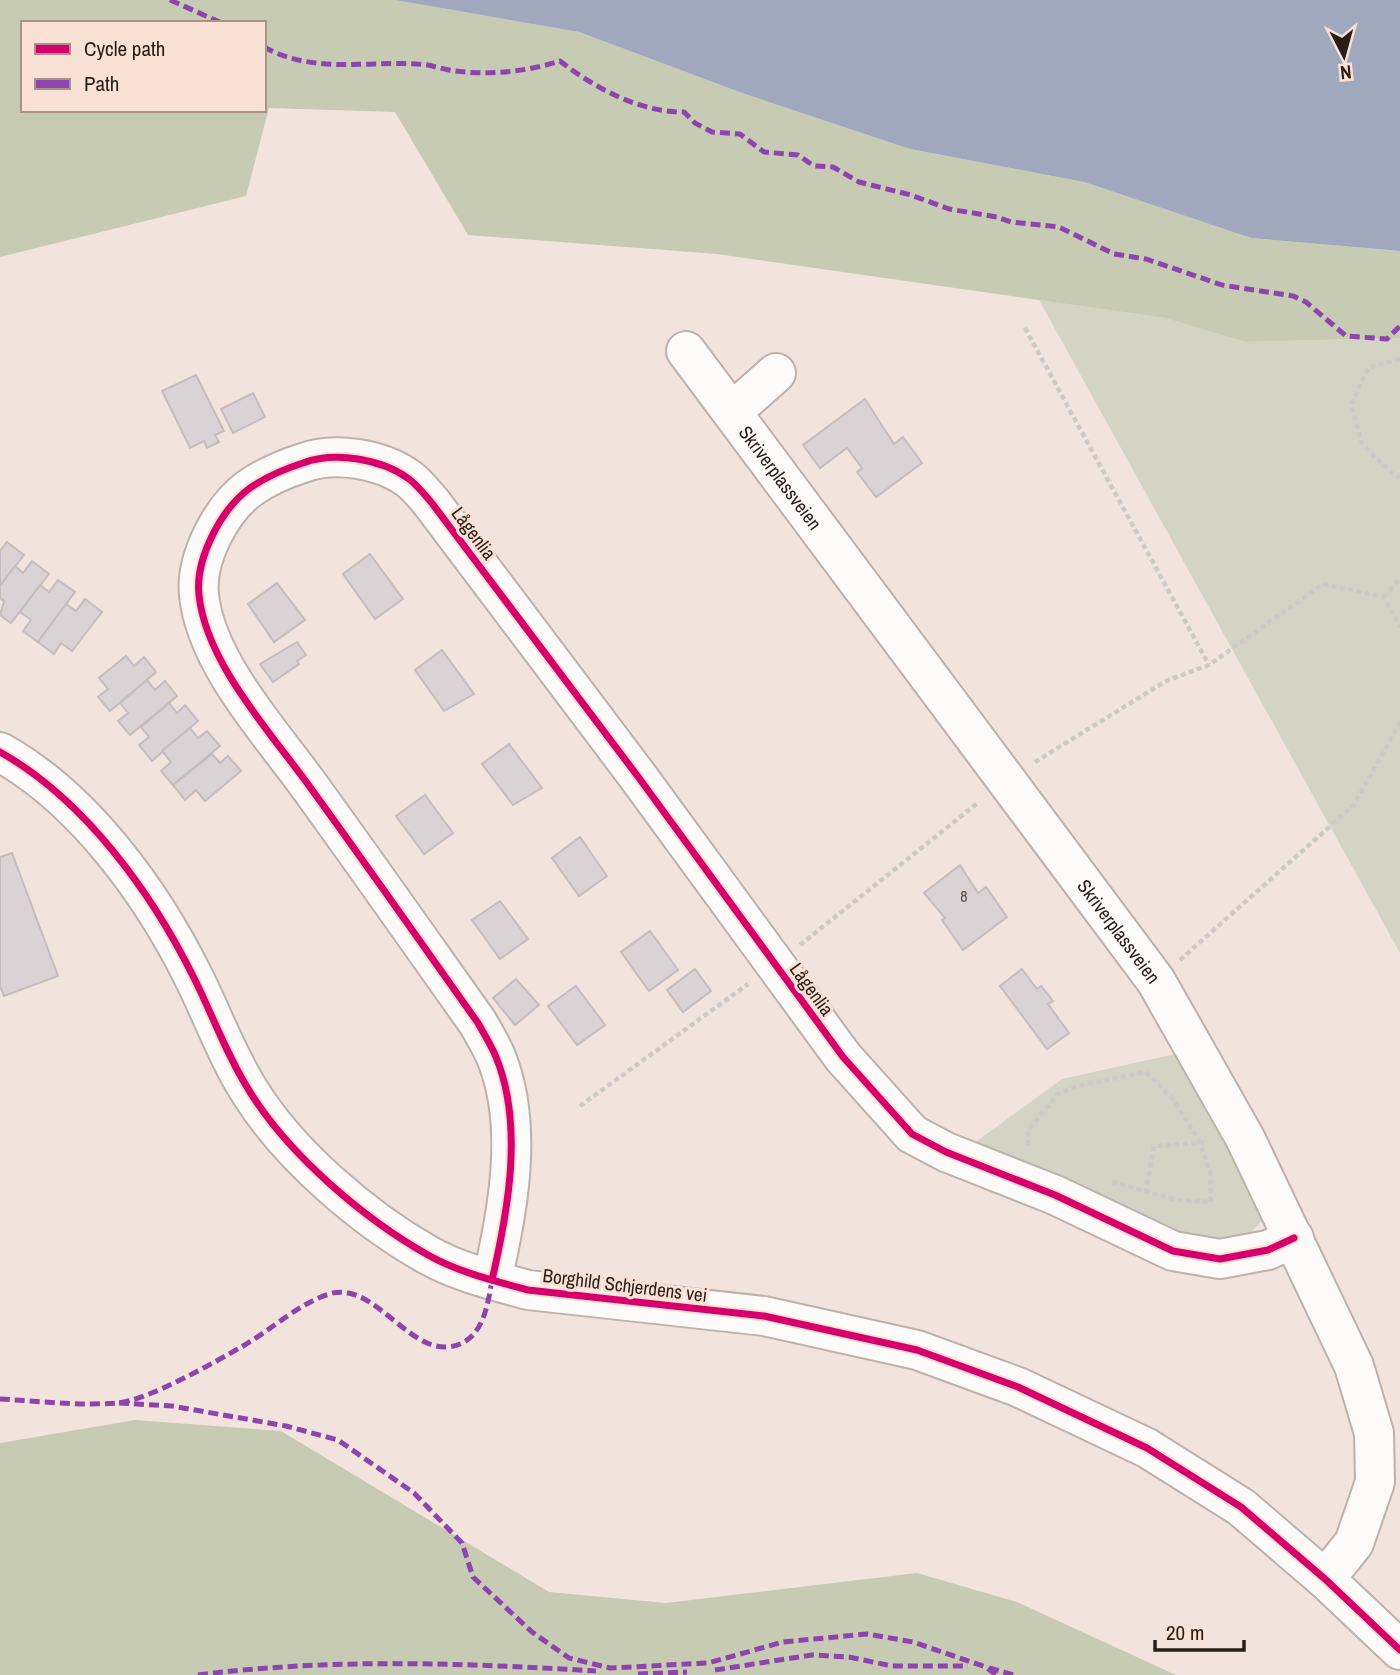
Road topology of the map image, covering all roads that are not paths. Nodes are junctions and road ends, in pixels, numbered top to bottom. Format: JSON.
{"nodes":[{"id":1,"x":686,"y":351,"type":"dead end"},
{"id":2,"x":776,"y":373,"type":"dead end"},
{"id":3,"x":732,"y":412,"type":"junction"},
{"id":4,"x":0,"y":752,"type":"edge"},
{"id":5,"x":1294,"y":1238,"type":"junction"},
{"id":6,"x":492,"y":1280,"type":"junction"},
{"id":7,"x":1325,"y":1579,"type":"junction"},
{"id":8,"x":1400,"y":1650,"type":"edge"}],
"edges":[{"from":1,"to":3,"type":"street","name":"Skriverplassveien"},
{"from":2,"to":3,"type":"street"},
{"from":3,"to":5,"type":"street","name":"Skriverplassveien"},
{"from":4,"to":6,"type":"street","name":"Borghild Schjerdens vei"},
{"from":5,"to":6,"type":"street","name":"Lågenlia"},
{"from":5,"to":7,"type":"street","name":"Skriverplassveien"},
{"from":6,"to":7,"type":"street","name":"Borghild Schjerdens vei"},
{"from":7,"to":8,"type":"street","name":"Borghild Schjerdens vei"}]}
